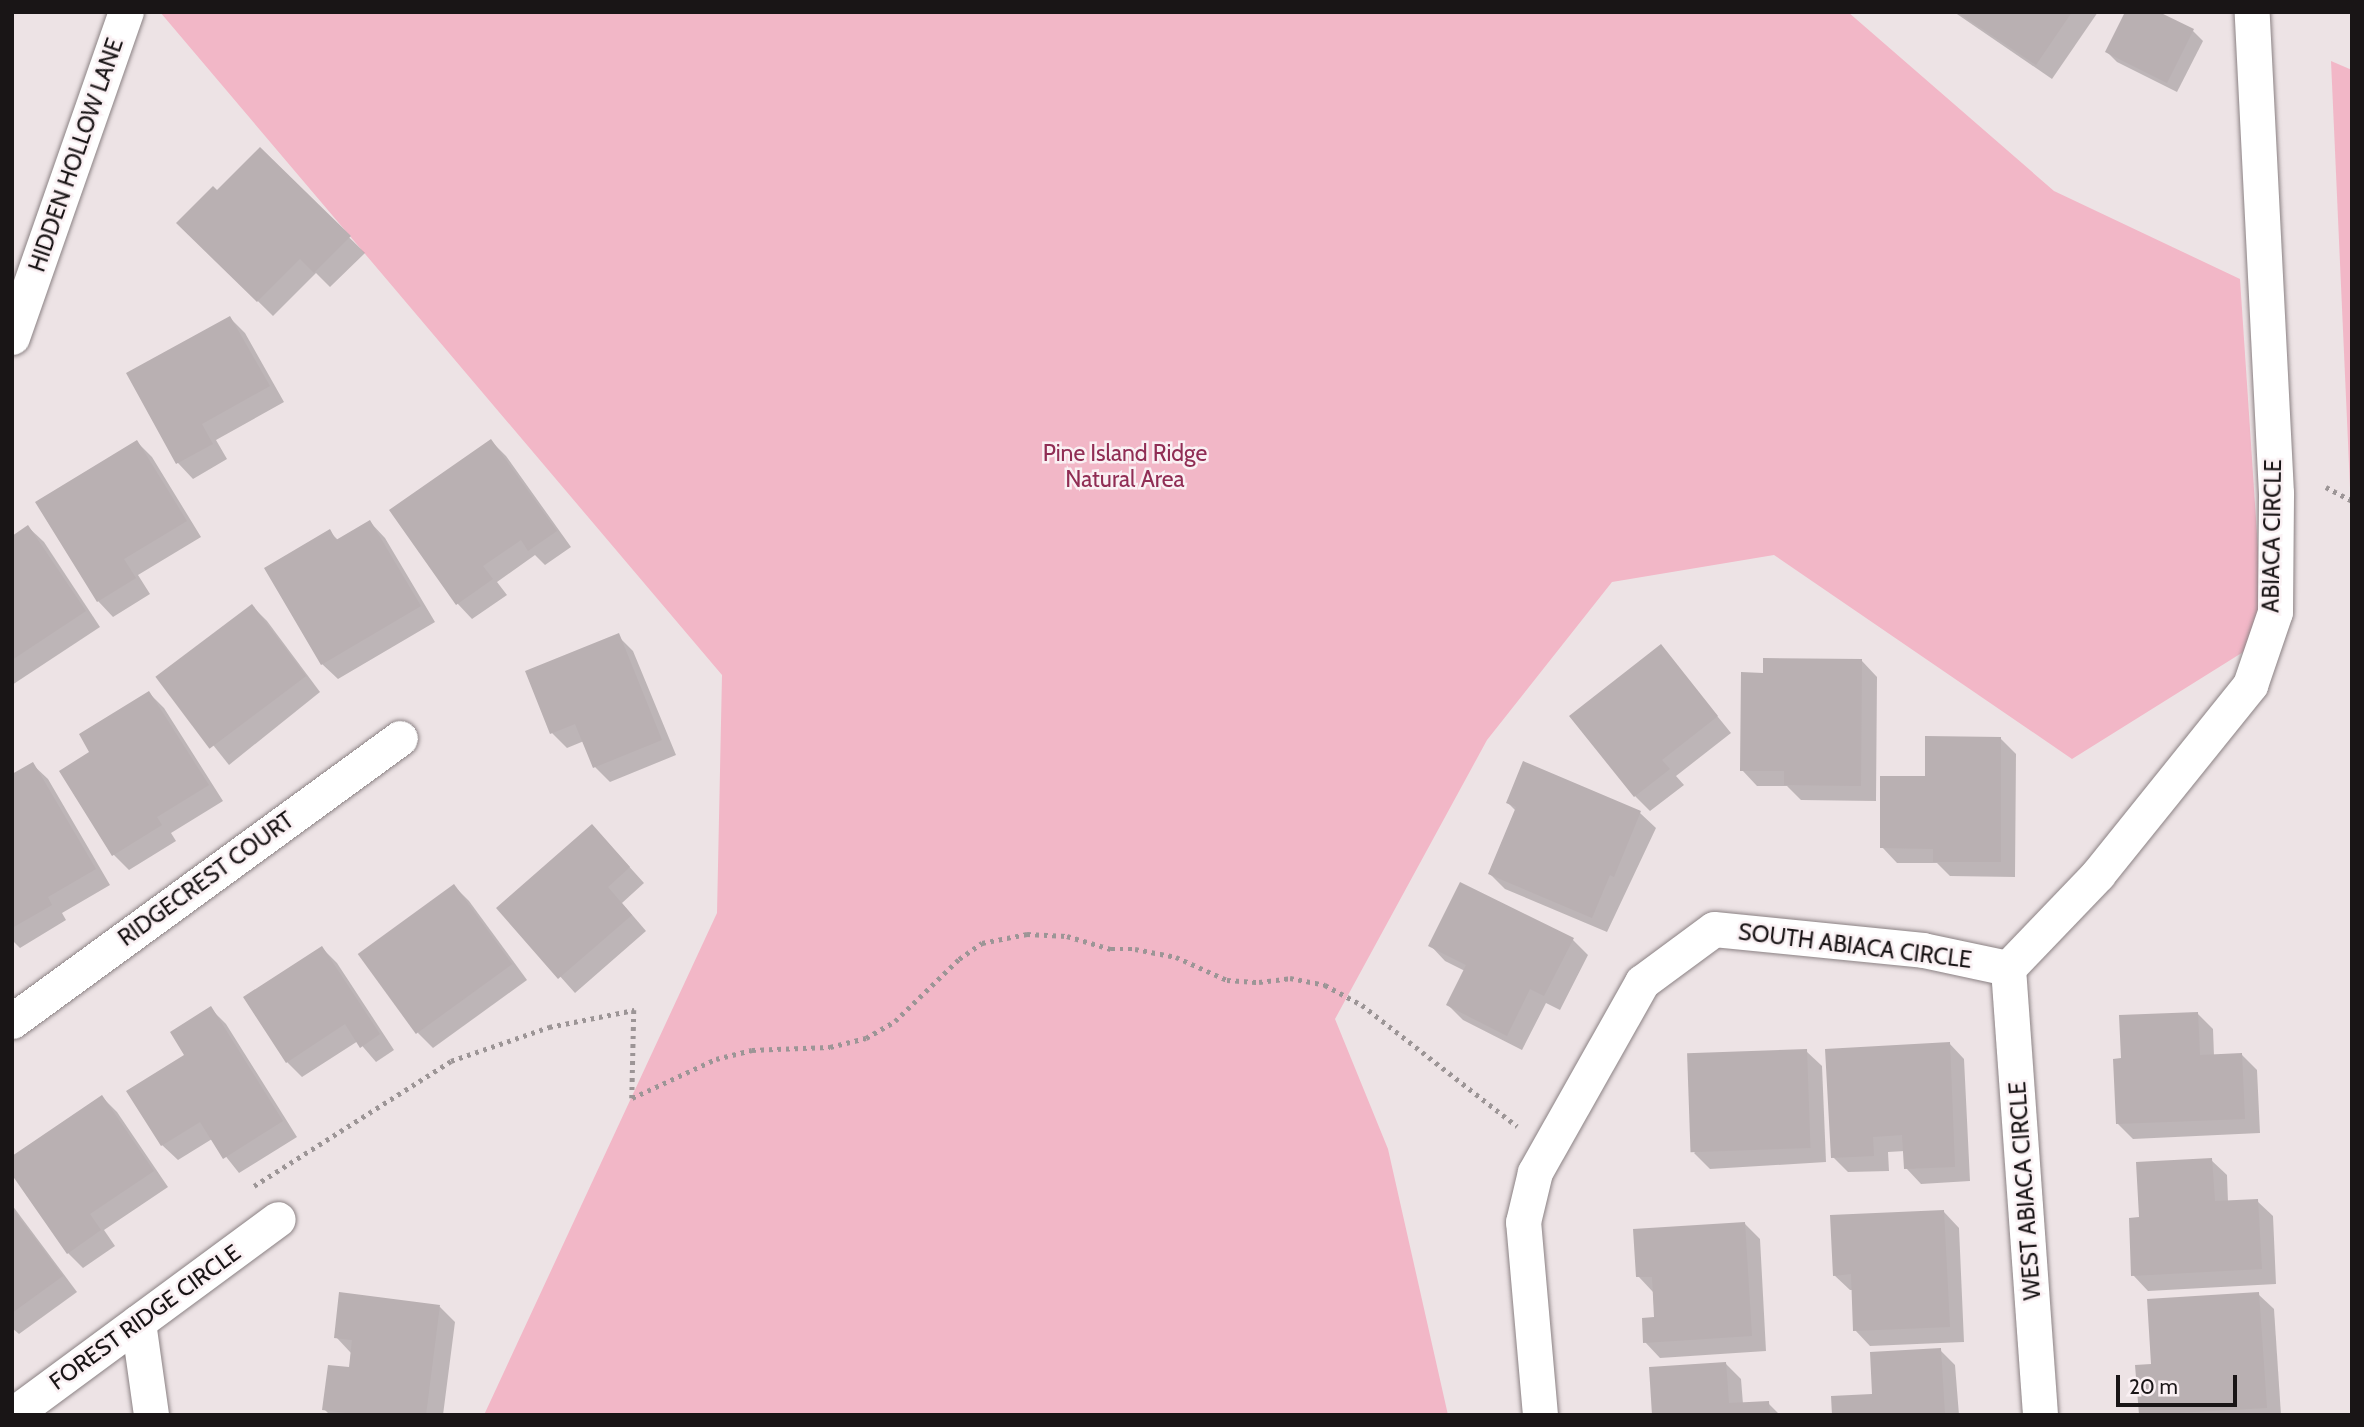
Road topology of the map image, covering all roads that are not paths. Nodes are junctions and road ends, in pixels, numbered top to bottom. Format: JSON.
{"nodes":[{"id":1,"x":126,"y":12,"type":"edge"},
{"id":2,"x":2252,"y":12,"type":"edge"},
{"id":3,"x":12,"y":337,"type":"edge"},
{"id":4,"x":400,"y":738,"type":"dead end"},
{"id":5,"x":2008,"y":968,"type":"junction"},
{"id":6,"x":12,"y":1021,"type":"edge"},
{"id":7,"x":278,"y":1219,"type":"dead end"},
{"id":8,"x":138,"y":1322,"type":"junction"},
{"id":9,"x":12,"y":1415,"type":"edge"},
{"id":10,"x":150,"y":1415,"type":"edge"},
{"id":11,"x":1540,"y":1415,"type":"edge"},
{"id":12,"x":2040,"y":1415,"type":"edge"}],
"edges":[{"from":1,"to":3,"type":"street","name":"HIDDEN HOLLOW LANE"},
{"from":2,"to":5,"type":"street","name":"ABIACA CIRCLE"},
{"from":4,"to":6,"type":"street","name":"RIDGECREST COURT"},
{"from":5,"to":11,"type":"street","name":"SOUTH ABIACA CIRCLE"},
{"from":5,"to":12,"type":"street","name":"WEST ABIACA CIRCLE"},
{"from":7,"to":8,"type":"street","name":"FOREST RIDGE CIRCLE"},
{"from":8,"to":9,"type":"street","name":"FOREST RIDGE CIRCLE"},
{"from":8,"to":10,"type":"street"}]}
